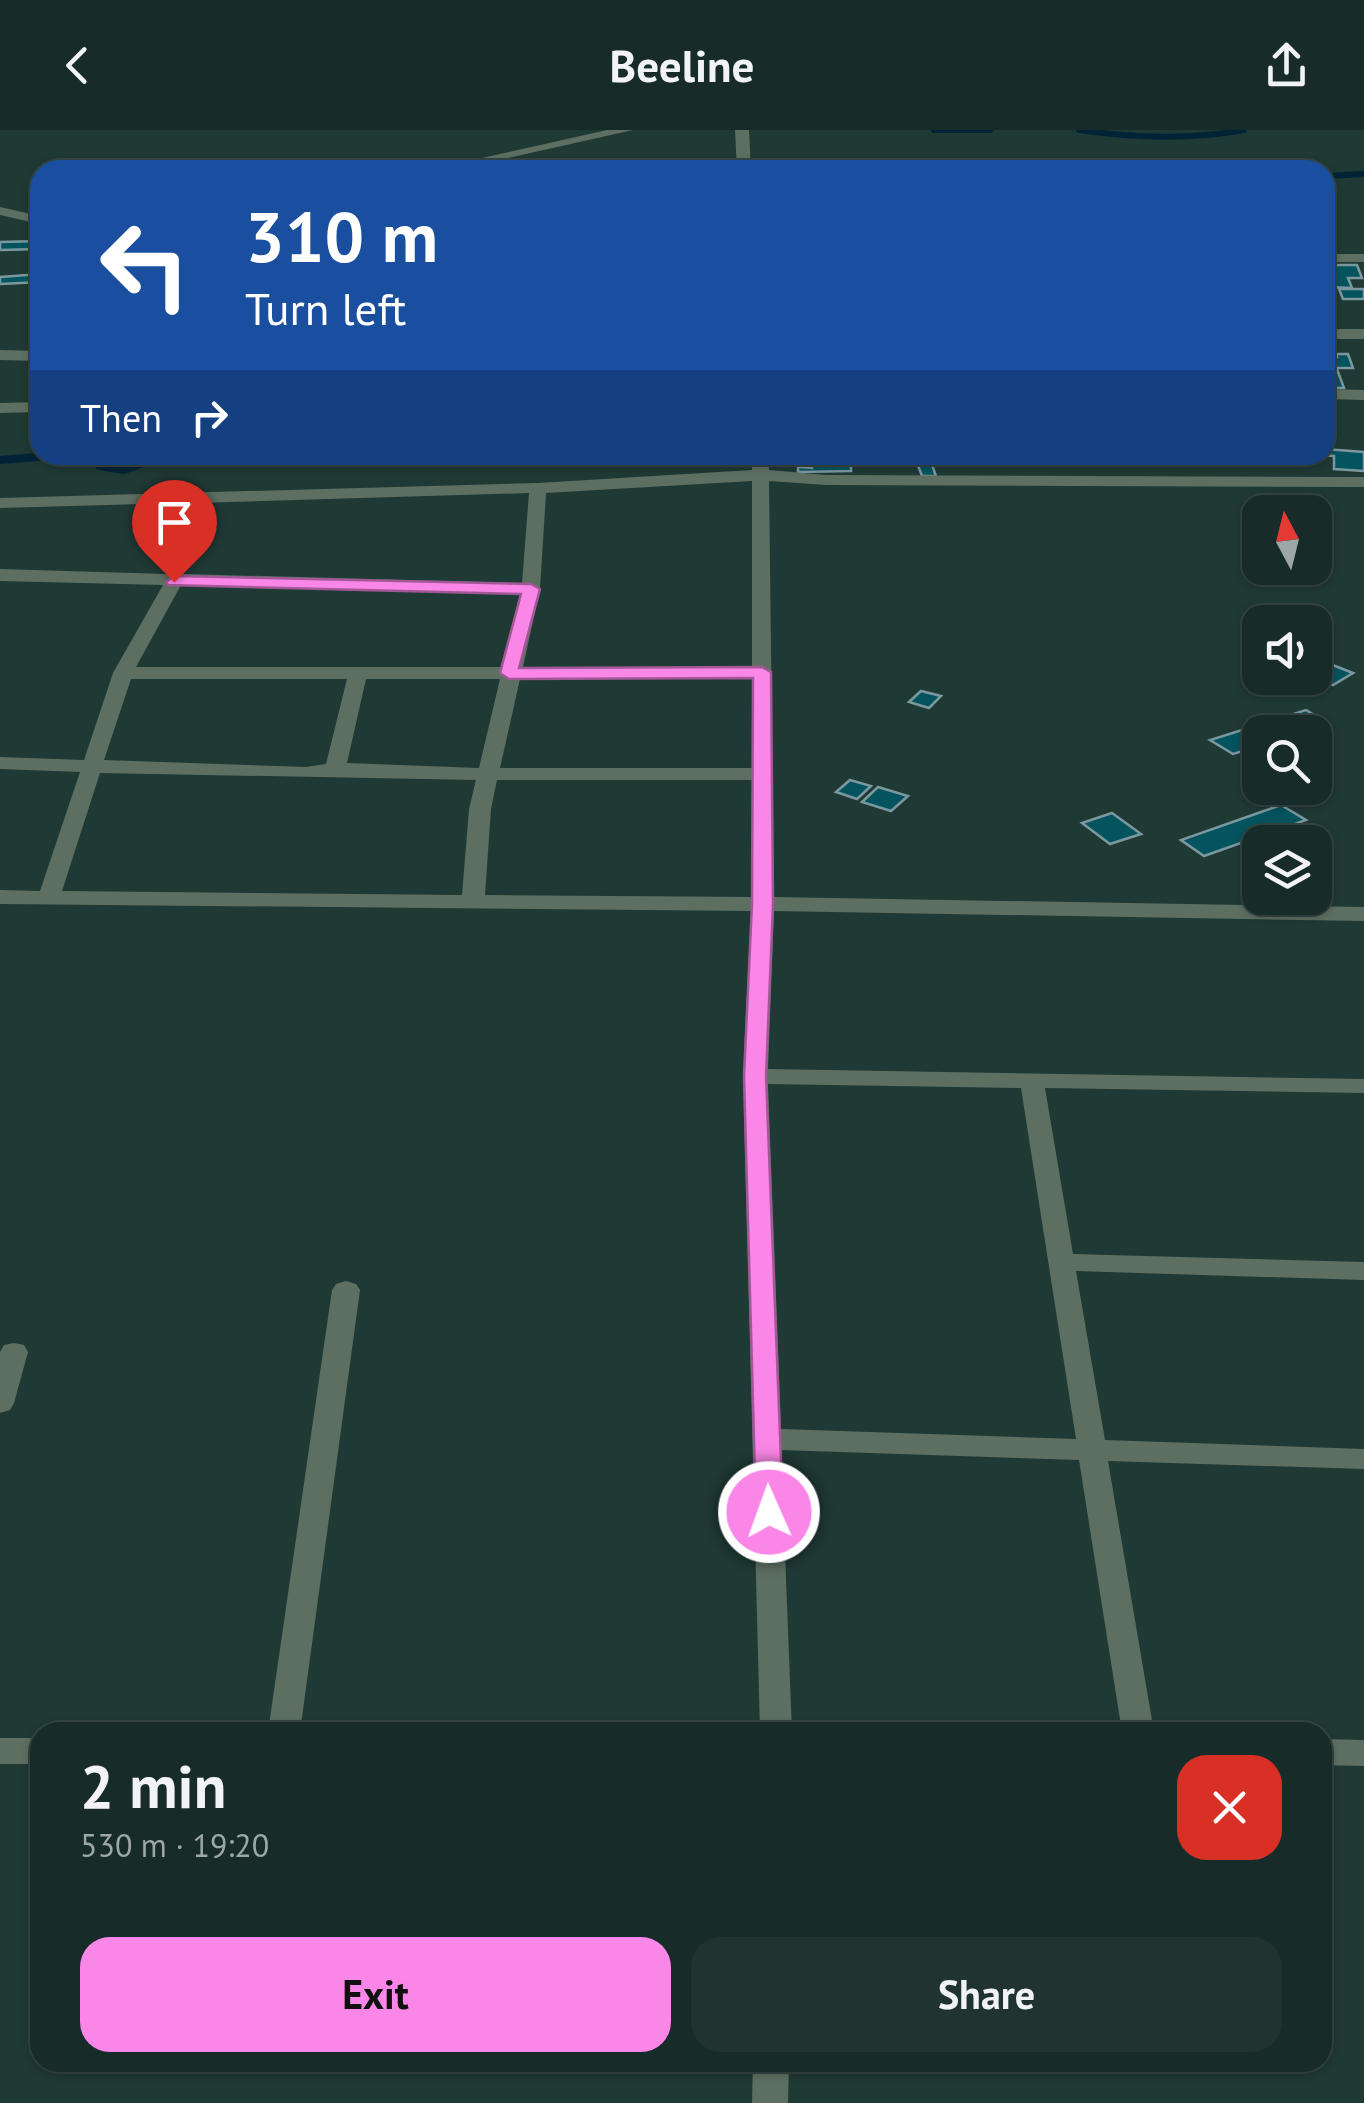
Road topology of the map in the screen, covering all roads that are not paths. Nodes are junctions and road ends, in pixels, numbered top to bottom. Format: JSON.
{"nodes":[{"id":1,"x":626,"y":130,"type":"edge"},
{"id":2,"x":742,"y":130,"type":"edge"},
{"id":3,"x":484,"y":160,"type":"edge"},
{"id":4,"x":744,"y":160,"type":"edge"},
{"id":5,"x":0,"y":211,"type":"edge"},
{"id":6,"x":30,"y":218,"type":"edge"},
{"id":7,"x":1335,"y":258,"type":"edge"},
{"id":8,"x":1364,"y":258,"type":"edge"},
{"id":9,"x":1335,"y":334,"type":"edge"},
{"id":10,"x":1364,"y":334,"type":"edge"},
{"id":11,"x":0,"y":355,"type":"edge"},
{"id":12,"x":30,"y":356,"type":"edge"},
{"id":13,"x":1335,"y":394,"type":"edge"},
{"id":14,"x":1364,"y":394,"type":"edge"},
{"id":15,"x":30,"y":407,"type":"edge"},
{"id":16,"x":0,"y":408,"type":"edge"},
{"id":17,"x":761,"y":465,"type":"edge"},
{"id":18,"x":1364,"y":482,"type":"edge"},
{"id":19,"x":538,"y":488,"type":"junction"},
{"id":20,"x":190,"y":498,"type":"junction"},
{"id":21,"x":0,"y":502,"type":"edge"},
{"id":22,"x":0,"y":576,"type":"edge"},
{"id":23,"x":174,"y":582,"type":"junction"},
{"id":24,"x":531,"y":589,"type":"junction"},
{"id":25,"x":122,"y":672,"type":"junction"},
{"id":26,"x":762,"y":672,"type":"junction"},
{"id":27,"x":358,"y":673,"type":"junction"},
{"id":28,"x":509,"y":673,"type":"junction"},
{"id":29,"x":0,"y":763,"type":"edge"},
{"id":30,"x":92,"y":767,"type":"junction"},
{"id":31,"x":335,"y":769,"type":"junction"},
{"id":32,"x":486,"y":774,"type":"junction"},
{"id":33,"x":762,"y":774,"type":"junction"},
{"id":34,"x":50,"y":896,"type":"junction"},
{"id":35,"x":0,"y":897,"type":"edge"},
{"id":36,"x":473,"y":901,"type":"junction"},
{"id":37,"x":762,"y":904,"type":"junction"},
{"id":38,"x":1364,"y":914,"type":"edge"},
{"id":39,"x":755,"y":1076,"type":"junction"},
{"id":40,"x":1032,"y":1080,"type":"junction"},
{"id":41,"x":1364,"y":1086,"type":"edge"},
{"id":42,"x":1062,"y":1262,"type":"junction"},
{"id":43,"x":1364,"y":1271,"type":"edge"},
{"id":44,"x":346,"y":1290,"type":"dead end"},
{"id":45,"x":14,"y":1352,"type":"dead end"},
{"id":46,"x":0,"y":1404,"type":"edge"},
{"id":47,"x":767,"y":1439,"type":"junction"},
{"id":48,"x":1092,"y":1450,"type":"junction"},
{"id":49,"x":1364,"y":1459,"type":"edge"},
{"id":50,"x":285,"y":1722,"type":"edge"},
{"id":51,"x":776,"y":1722,"type":"edge"},
{"id":52,"x":1136,"y":1722,"type":"edge"},
{"id":53,"x":0,"y":1751,"type":"edge"},
{"id":54,"x":30,"y":1751,"type":"edge"},
{"id":55,"x":1332,"y":1752,"type":"edge"},
{"id":56,"x":1364,"y":1753,"type":"edge"},
{"id":57,"x":771,"y":2072,"type":"edge"},
{"id":58,"x":770,"y":2103,"type":"edge"}],
"edges":[{"from":1,"to":3,"type":"street"},
{"from":2,"to":4,"type":"street"},
{"from":5,"to":6,"type":"street"},
{"from":7,"to":8,"type":"street"},
{"from":9,"to":10,"type":"street"},
{"from":11,"to":12,"type":"street"},
{"from":13,"to":14,"type":"street"},
{"from":15,"to":16,"type":"street"},
{"from":17,"to":18,"type":"street"},
{"from":17,"to":19,"type":"street"},
{"from":17,"to":26,"type":"street"},
{"from":19,"to":20,"type":"street"},
{"from":19,"to":24,"type":"street"},
{"from":20,"to":21,"type":"street"},
{"from":20,"to":23,"type":"street"},
{"from":22,"to":23,"type":"street"},
{"from":23,"to":24,"type":"street"},
{"from":23,"to":25,"type":"street"},
{"from":24,"to":28,"type":"street"},
{"from":25,"to":27,"type":"street"},
{"from":25,"to":30,"type":"street"},
{"from":26,"to":28,"type":"street"},
{"from":26,"to":33,"type":"street"},
{"from":27,"to":28,"type":"street"},
{"from":27,"to":31,"type":"street"},
{"from":28,"to":32,"type":"street"},
{"from":29,"to":30,"type":"street"},
{"from":30,"to":31,"type":"street"},
{"from":30,"to":34,"type":"street"},
{"from":31,"to":32,"type":"street"},
{"from":32,"to":33,"type":"street"},
{"from":32,"to":36,"type":"street"},
{"from":33,"to":37,"type":"street"},
{"from":34,"to":35,"type":"street"},
{"from":34,"to":36,"type":"street"},
{"from":36,"to":37,"type":"street"},
{"from":37,"to":38,"type":"street"},
{"from":37,"to":39,"type":"street"},
{"from":39,"to":40,"type":"street"},
{"from":39,"to":47,"type":"street"},
{"from":40,"to":41,"type":"street"},
{"from":40,"to":42,"type":"street"},
{"from":42,"to":43,"type":"street"},
{"from":42,"to":48,"type":"street"},
{"from":44,"to":50,"type":"street"},
{"from":45,"to":46,"type":"street"},
{"from":47,"to":48,"type":"street"},
{"from":47,"to":51,"type":"street"},
{"from":48,"to":49,"type":"street"},
{"from":48,"to":52,"type":"street"},
{"from":53,"to":54,"type":"street"},
{"from":55,"to":56,"type":"street"},
{"from":57,"to":58,"type":"street"}]}
